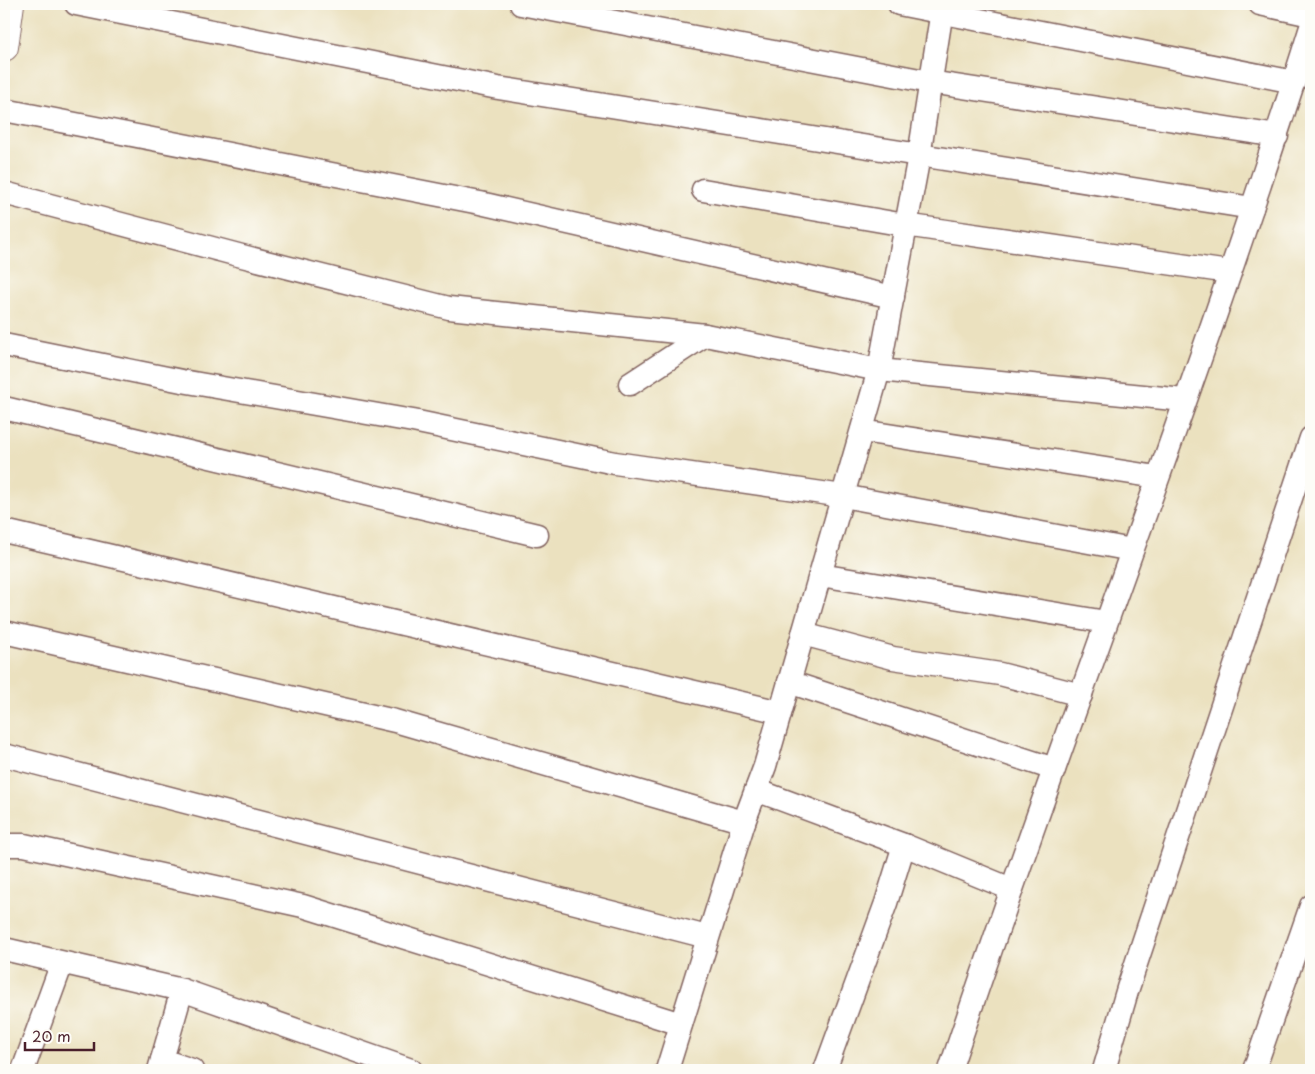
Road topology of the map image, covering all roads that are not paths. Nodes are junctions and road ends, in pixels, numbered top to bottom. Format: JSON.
{"nodes":[{"id":1,"x":10,"y":4,"type":"edge"},
{"id":2,"x":76,"y":4,"type":"edge"},
{"id":3,"x":520,"y":4,"type":"edge"},
{"id":4,"x":899,"y":4,"type":"edge"},
{"id":5,"x":1260,"y":4,"type":"edge"},
{"id":6,"x":942,"y":8,"type":"edge"},
{"id":7,"x":1311,"y":15,"type":"edge"},
{"id":8,"x":1311,"y":26,"type":"edge"},
{"id":9,"x":4,"y":47,"type":"edge"},
{"id":10,"x":930,"y":82,"type":"junction"},
{"id":11,"x":1294,"y":82,"type":"junction"},
{"id":12,"x":4,"y":110,"type":"edge"},
{"id":13,"x":1277,"y":136,"type":"junction"},
{"id":14,"x":918,"y":156,"type":"junction"},
{"id":15,"x":703,"y":190,"type":"dead end"},
{"id":16,"x":4,"y":193,"type":"edge"},
{"id":17,"x":1252,"y":208,"type":"junction"},
{"id":18,"x":905,"y":225,"type":"junction"},
{"id":19,"x":1229,"y":272,"type":"junction"},
{"id":20,"x":893,"y":297,"type":"junction"},
{"id":21,"x":705,"y":335,"type":"junction"},
{"id":22,"x":4,"y":345,"type":"edge"},
{"id":23,"x":879,"y":370,"type":"junction"},
{"id":24,"x":630,"y":384,"type":"dead end"},
{"id":25,"x":1184,"y":400,"type":"junction"},
{"id":26,"x":4,"y":408,"type":"edge"},
{"id":27,"x":862,"y":431,"type":"junction"},
{"id":28,"x":1311,"y":438,"type":"edge"},
{"id":29,"x":1157,"y":477,"type":"junction"},
{"id":30,"x":843,"y":496,"type":"junction"},
{"id":31,"x":4,"y":531,"type":"edge"},
{"id":32,"x":537,"y":535,"type":"dead end"},
{"id":33,"x":1132,"y":550,"type":"junction"},
{"id":34,"x":820,"y":575,"type":"junction"},
{"id":35,"x":1106,"y":622,"type":"junction"},
{"id":36,"x":4,"y":632,"type":"edge"},
{"id":37,"x":803,"y":634,"type":"junction"},
{"id":38,"x":789,"y":682,"type":"junction"},
{"id":39,"x":1081,"y":695,"type":"junction"},
{"id":40,"x":780,"y":712,"type":"junction"},
{"id":41,"x":4,"y":755,"type":"edge"},
{"id":42,"x":1054,"y":770,"type":"junction"},
{"id":43,"x":756,"y":790,"type":"junction"},
{"id":44,"x":744,"y":822,"type":"junction"},
{"id":45,"x":4,"y":845,"type":"edge"},
{"id":46,"x":904,"y":845,"type":"junction"},
{"id":47,"x":1010,"y":889,"type":"junction"},
{"id":48,"x":1310,"y":915,"type":"edge"},
{"id":49,"x":707,"y":937,"type":"junction"},
{"id":50,"x":4,"y":949,"type":"edge"},
{"id":51,"x":62,"y":963,"type":"junction"},
{"id":52,"x":182,"y":990,"type":"junction"},
{"id":53,"x":681,"y":1024,"type":"junction"},
{"id":54,"x":160,"y":1065,"type":"edge"},
{"id":55,"x":23,"y":1070,"type":"edge"},
{"id":56,"x":192,"y":1070,"type":"edge"},
{"id":57,"x":411,"y":1070,"type":"edge"},
{"id":58,"x":667,"y":1070,"type":"edge"},
{"id":59,"x":825,"y":1070,"type":"edge"},
{"id":60,"x":950,"y":1070,"type":"edge"},
{"id":61,"x":1104,"y":1070,"type":"edge"},
{"id":62,"x":1254,"y":1070,"type":"edge"}],
"edges":[{"from":1,"to":9,"type":"street"},
{"from":2,"to":14,"type":"street"},
{"from":3,"to":10,"type":"street"},
{"from":4,"to":6,"type":"street"},
{"from":5,"to":7,"type":"street"},
{"from":6,"to":10,"type":"street"},
{"from":6,"to":11,"type":"street"},
{"from":8,"to":11,"type":"street"},
{"from":10,"to":13,"type":"street"},
{"from":10,"to":14,"type":"street"},
{"from":11,"to":13,"type":"street"},
{"from":12,"to":20,"type":"street"},
{"from":13,"to":17,"type":"street"},
{"from":14,"to":17,"type":"street"},
{"from":14,"to":18,"type":"street"},
{"from":15,"to":18,"type":"street"},
{"from":16,"to":21,"type":"street"},
{"from":17,"to":19,"type":"street"},
{"from":18,"to":19,"type":"street"},
{"from":18,"to":20,"type":"street"},
{"from":19,"to":25,"type":"street"},
{"from":20,"to":23,"type":"street"},
{"from":21,"to":23,"type":"street"},
{"from":21,"to":24,"type":"street"},
{"from":22,"to":30,"type":"street"},
{"from":23,"to":25,"type":"street"},
{"from":23,"to":27,"type":"street"},
{"from":25,"to":29,"type":"street"},
{"from":26,"to":32,"type":"street"},
{"from":27,"to":29,"type":"street"},
{"from":27,"to":30,"type":"street"},
{"from":28,"to":61,"type":"street"},
{"from":29,"to":33,"type":"street"},
{"from":30,"to":33,"type":"street"},
{"from":30,"to":34,"type":"street"},
{"from":31,"to":40,"type":"street"},
{"from":33,"to":35,"type":"street"},
{"from":34,"to":35,"type":"street"},
{"from":34,"to":37,"type":"street"},
{"from":35,"to":39,"type":"street"},
{"from":36,"to":44,"type":"street"},
{"from":37,"to":38,"type":"street"},
{"from":37,"to":39,"type":"street"},
{"from":38,"to":40,"type":"street"},
{"from":38,"to":42,"type":"street"},
{"from":39,"to":42,"type":"street"},
{"from":40,"to":43,"type":"street"},
{"from":41,"to":49,"type":"street"},
{"from":42,"to":47,"type":"street"},
{"from":43,"to":44,"type":"street"},
{"from":43,"to":46,"type":"street"},
{"from":44,"to":49,"type":"street"},
{"from":45,"to":53,"type":"street"},
{"from":46,"to":47,"type":"street"},
{"from":46,"to":59,"type":"street"},
{"from":47,"to":60,"type":"street"},
{"from":48,"to":62,"type":"street"},
{"from":49,"to":53,"type":"street"},
{"from":50,"to":51,"type":"street"},
{"from":51,"to":52,"type":"street"},
{"from":51,"to":55,"type":"street"},
{"from":52,"to":54,"type":"street"},
{"from":52,"to":57,"type":"street"},
{"from":53,"to":58,"type":"street"},
{"from":54,"to":56,"type":"street"}]}
